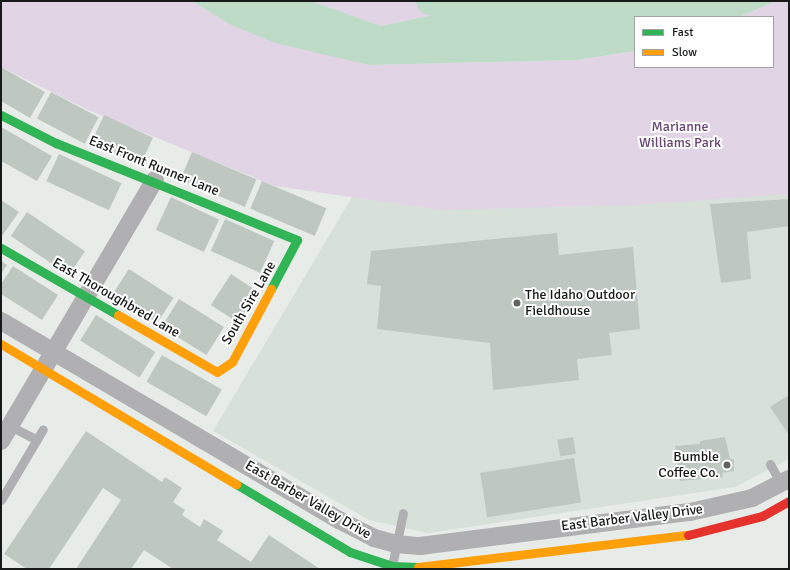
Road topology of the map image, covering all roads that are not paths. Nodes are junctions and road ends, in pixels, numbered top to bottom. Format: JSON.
{"nodes":[{"id":1,"x":1,"y":115,"type":"edge"},
{"id":2,"x":155,"y":180,"type":"junction"},
{"id":3,"x":297,"y":240,"type":"joint"},
{"id":4,"x":1,"y":248,"type":"edge"},
{"id":5,"x":86,"y":297,"type":"junction"},
{"id":6,"x":1,"y":321,"type":"edge"},
{"id":7,"x":1,"y":344,"type":"edge"},
{"id":8,"x":54,"y":352,"type":"junction"},
{"id":9,"x":44,"y":370,"type":"junction"},
{"id":10,"x":217,"y":372,"type":"joint"},
{"id":11,"x":4,"y":429,"type":"edge"},
{"id":12,"x":43,"y":429,"type":"dead end"},
{"id":13,"x":37,"y":440,"type":"junction"},
{"id":14,"x":770,"y":464,"type":"dead end"},
{"id":15,"x":786,"y":487,"type":"edge"},
{"id":16,"x":1,"y":500,"type":"edge"},
{"id":17,"x":789,"y":502,"type":"edge"},
{"id":18,"x":403,"y":513,"type":"dead end"},
{"id":19,"x":396,"y":544,"type":"junction"},
{"id":20,"x":392,"y":568,"type":"edge"}],
"edges":[{"from":1,"to":2,"type":"street","name":"East Front Runner Lane"},
{"from":2,"to":3,"type":"street","name":"East Front Runner Lane"},
{"from":2,"to":5,"type":"street"},
{"from":3,"to":10,"type":"street","name":"South Sire Lane"},
{"from":4,"to":5,"type":"street","name":"East Thoroughbred Lane"},
{"from":5,"to":8,"type":"street"},
{"from":5,"to":10,"type":"street","name":"East Thoroughbred Lane"},
{"from":6,"to":8,"type":"street","name":"East Barber Valley Drive"},
{"from":7,"to":9,"type":"street","name":"East Barber Valley Drive"},
{"from":8,"to":9,"type":"street"},
{"from":8,"to":19,"type":"street","name":"East Barber Valley Drive"},
{"from":9,"to":11,"type":"street"},
{"from":9,"to":20,"type":"street","name":"East Barber Valley Drive"},
{"from":11,"to":13,"type":"lane"},
{"from":12,"to":13,"type":"lane"},
{"from":13,"to":16,"type":"lane"},
{"from":14,"to":15,"type":"lane"},
{"from":15,"to":19,"type":"street","name":"East Barber Valley Drive"},
{"from":17,"to":20,"type":"street","name":"East Barber Valley Drive"},
{"from":18,"to":19,"type":"lane"},
{"from":19,"to":20,"type":"lane"}]}
